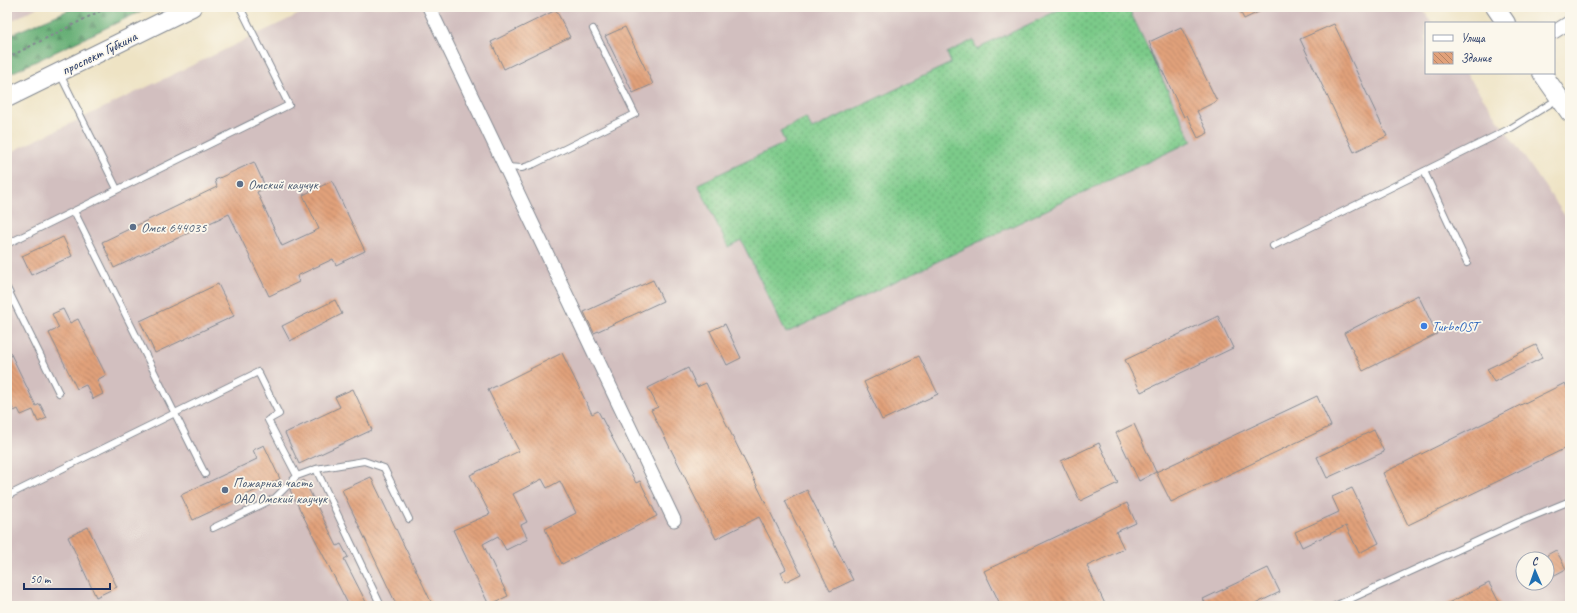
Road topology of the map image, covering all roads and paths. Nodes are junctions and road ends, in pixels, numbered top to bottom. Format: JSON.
{"nodes":[{"id":1,"x":108,"y":7,"type":"edge"},
{"id":2,"x":192,"y":7,"type":"edge"},
{"id":3,"x":240,"y":7,"type":"edge"},
{"id":4,"x":429,"y":7,"type":"edge"},
{"id":5,"x":1495,"y":7,"type":"edge"},
{"id":6,"x":1505,"y":22,"type":"edge"},
{"id":7,"x":1570,"y":22,"type":"edge"},
{"id":8,"x":594,"y":29,"type":"dead end"},
{"id":9,"x":1555,"y":31,"type":"edge"},
{"id":10,"x":7,"y":58,"type":"edge"},
{"id":11,"x":59,"y":72,"type":"junction"},
{"id":12,"x":1543,"y":74,"type":"edge"},
{"id":13,"x":7,"y":98,"type":"edge"},
{"id":14,"x":1559,"y":98,"type":"junction"},
{"id":15,"x":1570,"y":113,"type":"edge"},
{"id":16,"x":506,"y":167,"type":"junction"},
{"id":17,"x":1424,"y":171,"type":"junction"},
{"id":18,"x":117,"y":190,"type":"junction"},
{"id":19,"x":74,"y":211,"type":"junction"},
{"id":20,"x":7,"y":244,"type":"edge"},
{"id":21,"x":1274,"y":246,"type":"dead end"},
{"id":22,"x":1467,"y":263,"type":"dead end"},
{"id":23,"x":7,"y":288,"type":"edge"},
{"id":24,"x":59,"y":393,"type":"dead end"},
{"id":25,"x":174,"y":413,"type":"junction"},
{"id":26,"x":316,"y":469,"type":"junction"},
{"id":27,"x":205,"y":474,"type":"dead end"},
{"id":28,"x":297,"y":476,"type":"junction"},
{"id":29,"x":7,"y":496,"type":"edge"},
{"id":30,"x":1570,"y":501,"type":"edge"},
{"id":31,"x":409,"y":518,"type":"dead end"},
{"id":32,"x":674,"y":520,"type":"dead end"},
{"id":33,"x":213,"y":528,"type":"dead end"},
{"id":34,"x":381,"y":606,"type":"edge"},
{"id":35,"x":1335,"y":606,"type":"edge"}],
"edges":[{"from":1,"to":10,"type":"path"},
{"from":2,"to":11,"type":"main road","name":"проспект Губкина"},
{"from":3,"to":18,"type":"lane"},
{"from":4,"to":16,"type":"street"},
{"from":5,"to":6,"type":"main road"},
{"from":7,"to":9,"type":"street"},
{"from":8,"to":16,"type":"lane"},
{"from":11,"to":13,"type":"main road","name":"проспект Губкина"},
{"from":11,"to":18,"type":"lane"},
{"from":12,"to":14,"type":"main road"},
{"from":14,"to":15,"type":"main road"},
{"from":14,"to":17,"type":"lane"},
{"from":16,"to":32,"type":"street"},
{"from":17,"to":21,"type":"lane"},
{"from":17,"to":22,"type":"lane"},
{"from":18,"to":19,"type":"lane"},
{"from":19,"to":20,"type":"lane"},
{"from":19,"to":25,"type":"lane"},
{"from":23,"to":24,"type":"lane"},
{"from":25,"to":27,"type":"lane"},
{"from":25,"to":28,"type":"lane"},
{"from":25,"to":29,"type":"lane"},
{"from":26,"to":28,"type":"lane"},
{"from":26,"to":31,"type":"lane"},
{"from":26,"to":34,"type":"lane"},
{"from":28,"to":33,"type":"lane"},
{"from":30,"to":35,"type":"lane"}]}
